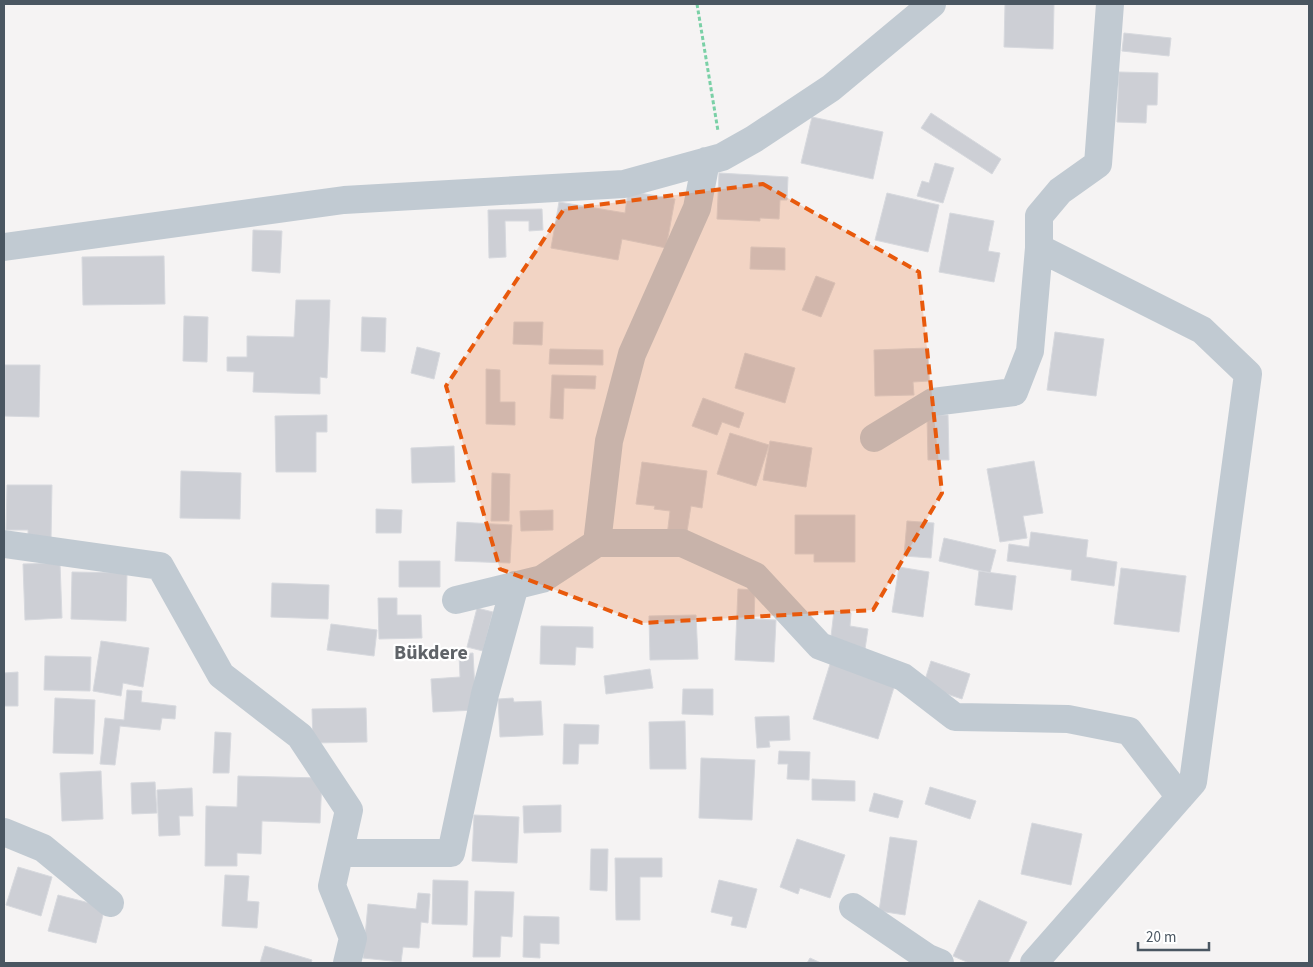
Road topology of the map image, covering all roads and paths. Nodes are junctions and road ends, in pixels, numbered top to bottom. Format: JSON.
{"nodes":[{"id":1,"x":697,"y":4,"type":"edge"},
{"id":2,"x":932,"y":4,"type":"edge"},
{"id":3,"x":1110,"y":4,"type":"edge"},
{"id":4,"x":714,"y":159,"type":"junction"},
{"id":5,"x":4,"y":247,"type":"edge"},
{"id":6,"x":1039,"y":248,"type":"junction"},
{"id":7,"x":874,"y":438,"type":"dead end"},
{"id":8,"x":597,"y":543,"type":"junction"},
{"id":9,"x":4,"y":544,"type":"edge"},
{"id":10,"x":514,"y":585,"type":"junction"},
{"id":11,"x":456,"y":600,"type":"dead end"},
{"id":12,"x":1180,"y":797,"type":"junction"},
{"id":13,"x":4,"y":832,"type":"edge"},
{"id":14,"x":340,"y":853,"type":"junction"},
{"id":15,"x":110,"y":903,"type":"dead end"},
{"id":16,"x":853,"y":907,"type":"dead end"},
{"id":17,"x":347,"y":963,"type":"edge"},
{"id":18,"x":940,"y":963,"type":"edge"},
{"id":19,"x":1034,"y":963,"type":"edge"}],
"edges":[{"from":1,"to":4,"type":"path"},
{"from":2,"to":4,"type":"street"},
{"from":3,"to":6,"type":"street"},
{"from":4,"to":5,"type":"street"},
{"from":4,"to":8,"type":"street"},
{"from":6,"to":7,"type":"street"},
{"from":6,"to":12,"type":"street"},
{"from":8,"to":10,"type":"street"},
{"from":8,"to":12,"type":"street"},
{"from":9,"to":14,"type":"street"},
{"from":10,"to":11,"type":"street"},
{"from":10,"to":14,"type":"street"},
{"from":12,"to":19,"type":"street"},
{"from":13,"to":15,"type":"street"},
{"from":14,"to":17,"type":"street"},
{"from":16,"to":18,"type":"street"}]}
